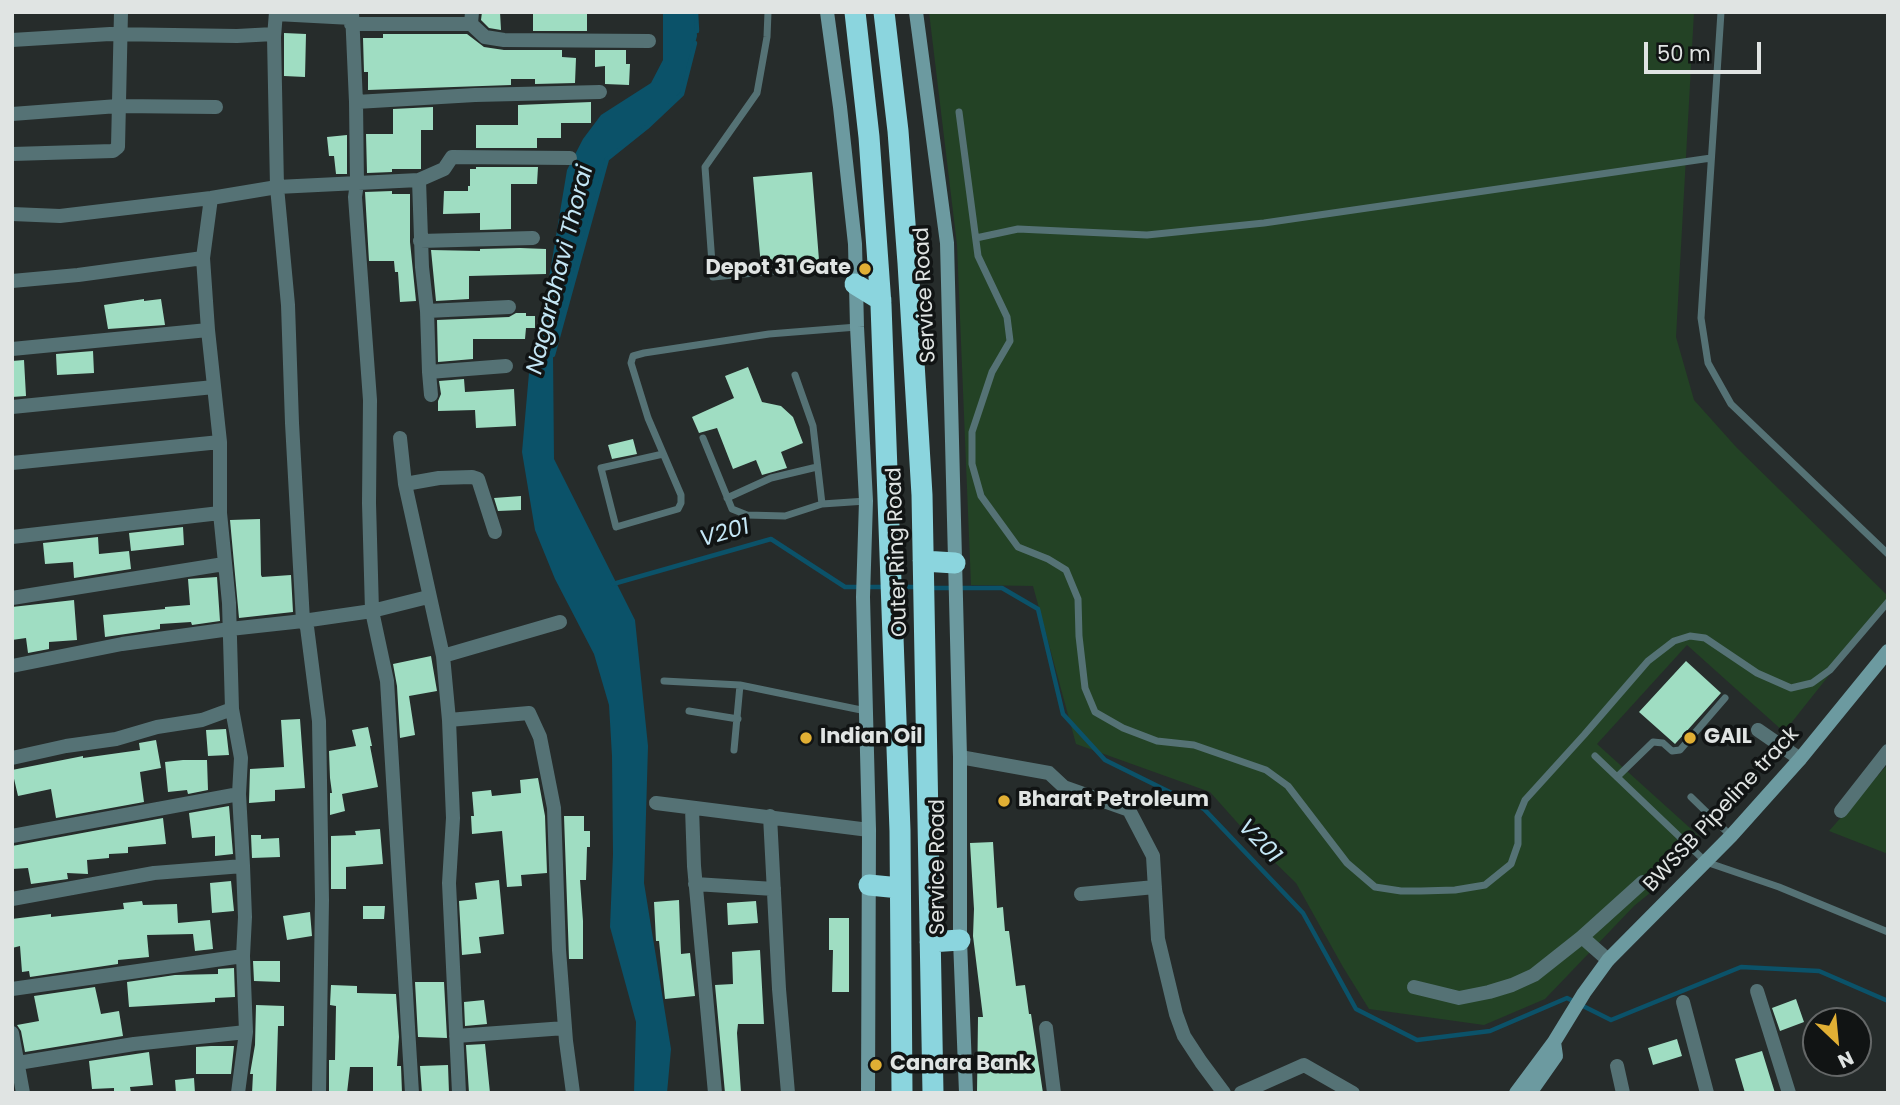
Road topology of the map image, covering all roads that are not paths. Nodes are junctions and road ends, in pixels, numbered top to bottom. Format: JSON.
{"nodes":[{"id":1,"x":121,"y":12,"type":"edge"},
{"id":2,"x":768,"y":12,"type":"edge"},
{"id":3,"x":827,"y":12,"type":"edge"},
{"id":4,"x":855,"y":12,"type":"edge"},
{"id":5,"x":884,"y":12,"type":"edge"},
{"id":6,"x":916,"y":12,"type":"edge"},
{"id":7,"x":1721,"y":12,"type":"edge"},
{"id":8,"x":276,"y":13,"type":"edge"},
{"id":9,"x":352,"y":18,"type":"edge"},
{"id":10,"x":420,"y":18,"type":"edge"},
{"id":11,"x":471,"y":18,"type":"edge"},
{"id":12,"x":121,"y":34,"type":"junction"},
{"id":13,"x":274,"y":34,"type":"junction"},
{"id":14,"x":12,"y":40,"type":"edge"},
{"id":15,"x":649,"y":40,"type":"dead end"},
{"id":16,"x":600,"y":92,"type":"dead end"},
{"id":17,"x":356,"y":102,"type":"junction"},
{"id":18,"x":118,"y":106,"type":"junction"},
{"id":19,"x":216,"y":107,"type":"dead end"},
{"id":20,"x":959,"y":112,"type":"dead end"},
{"id":21,"x":12,"y":114,"type":"edge"},
{"id":22,"x":12,"y":154,"type":"edge"},
{"id":23,"x":570,"y":158,"type":"dead end"},
{"id":24,"x":1710,"y":158,"type":"junction"},
{"id":25,"x":419,"y":180,"type":"junction"},
{"id":26,"x":357,"y":183,"type":"junction"},
{"id":27,"x":277,"y":187,"type":"junction"},
{"id":28,"x":211,"y":198,"type":"junction"},
{"id":29,"x":12,"y":215,"type":"edge"},
{"id":30,"x":533,"y":238,"type":"dead end"},
{"id":31,"x":976,"y":238,"type":"junction"},
{"id":32,"x":420,"y":241,"type":"junction"},
{"id":33,"x":203,"y":258,"type":"junction"},
{"id":34,"x":855,"y":261,"type":"junction"},
{"id":35,"x":12,"y":281,"type":"edge"},
{"id":36,"x":855,"y":284,"type":"junction"},
{"id":37,"x":881,"y":300,"type":"junction"},
{"id":38,"x":509,"y":307,"type":"dead end"},
{"id":39,"x":427,"y":312,"type":"junction"},
{"id":40,"x":857,"y":327,"type":"junction"},
{"id":41,"x":208,"y":330,"type":"junction"},
{"id":42,"x":12,"y":349,"type":"edge"},
{"id":43,"x":506,"y":366,"type":"dead end"},
{"id":44,"x":429,"y":372,"type":"junction"},
{"id":45,"x":795,"y":374,"type":"dead end"},
{"id":46,"x":214,"y":387,"type":"junction"},
{"id":47,"x":431,"y":395,"type":"dead end"},
{"id":48,"x":12,"y":407,"type":"edge"},
{"id":49,"x":400,"y":438,"type":"dead end"},
{"id":50,"x":704,"y":438,"type":"dead end"},
{"id":51,"x":220,"y":442,"type":"junction"},
{"id":52,"x":663,"y":454,"type":"junction"},
{"id":53,"x":12,"y":463,"type":"edge"},
{"id":54,"x":817,"y":467,"type":"junction"},
{"id":55,"x":405,"y":484,"type":"junction"},
{"id":56,"x":727,"y":498,"type":"junction"},
{"id":57,"x":866,"y":501,"type":"junction"},
{"id":58,"x":822,"y":504,"type":"junction"},
{"id":59,"x":220,"y":513,"type":"junction"},
{"id":60,"x":495,"y":532,"type":"dead end"},
{"id":61,"x":12,"y":537,"type":"edge"},
{"id":62,"x":1888,"y":554,"type":"edge"},
{"id":63,"x":224,"y":564,"type":"junction"},
{"id":64,"x":955,"y":570,"type":"junction"},
{"id":65,"x":923,"y":579,"type":"junction"},
{"id":66,"x":428,"y":597,"type":"junction"},
{"id":67,"x":12,"y":598,"type":"edge"},
{"id":68,"x":1888,"y":602,"type":"edge"},
{"id":69,"x":372,"y":611,"type":"junction"},
{"id":70,"x":303,"y":621,"type":"junction"},
{"id":71,"x":560,"y":621,"type":"dead end"},
{"id":72,"x":230,"y":629,"type":"junction"},
{"id":73,"x":1888,"y":651,"type":"edge"},
{"id":74,"x":443,"y":656,"type":"junction"},
{"id":75,"x":12,"y":666,"type":"edge"},
{"id":76,"x":664,"y":681,"type":"dead end"},
{"id":77,"x":740,"y":685,"type":"junction"},
{"id":78,"x":1725,"y":698,"type":"dead end"},
{"id":79,"x":233,"y":709,"type":"junction"},
{"id":80,"x":690,"y":710,"type":"dead end"},
{"id":81,"x":866,"y":711,"type":"junction"},
{"id":82,"x":738,"y":719,"type":"junction"},
{"id":83,"x":449,"y":720,"type":"junction"},
{"id":84,"x":1758,"y":730,"type":"dead end"},
{"id":85,"x":734,"y":750,"type":"dead end"},
{"id":86,"x":1888,"y":751,"type":"edge"},
{"id":87,"x":1595,"y":756,"type":"dead end"},
{"id":88,"x":960,"y":757,"type":"junction"},
{"id":89,"x":12,"y":758,"type":"edge"},
{"id":90,"x":1800,"y":759,"type":"junction"},
{"id":91,"x":1617,"y":777,"type":"junction"},
{"id":92,"x":239,"y":794,"type":"junction"},
{"id":93,"x":1691,"y":797,"type":"dead end"},
{"id":94,"x":656,"y":803,"type":"dead end"},
{"id":95,"x":692,"y":808,"type":"junction"},
{"id":96,"x":1841,"y":811,"type":"dead end"},
{"id":97,"x":770,"y":816,"type":"junction"},
{"id":98,"x":869,"y":830,"type":"junction"},
{"id":99,"x":12,"y":836,"type":"edge"},
{"id":100,"x":1731,"y":836,"type":"junction"},
{"id":101,"x":1706,"y":862,"type":"junction"},
{"id":102,"x":243,"y":866,"type":"junction"},
{"id":103,"x":1643,"y":882,"type":"dead end"},
{"id":104,"x":695,"y":884,"type":"junction"},
{"id":105,"x":869,"y":885,"type":"junction"},
{"id":106,"x":1155,"y":887,"type":"junction"},
{"id":107,"x":900,"y":888,"type":"junction"},
{"id":108,"x":774,"y":890,"type":"junction"},
{"id":109,"x":1081,"y":894,"type":"dead end"},
{"id":110,"x":12,"y":899,"type":"edge"},
{"id":111,"x":1888,"y":932,"type":"edge"},
{"id":112,"x":1582,"y":937,"type":"junction"},
{"id":113,"x":960,"y":940,"type":"junction"},
{"id":114,"x":930,"y":942,"type":"junction"},
{"id":115,"x":243,"y":956,"type":"junction"},
{"id":116,"x":1608,"y":960,"type":"junction"},
{"id":117,"x":1414,"y":987,"type":"dead end"},
{"id":118,"x":12,"y":989,"type":"edge"},
{"id":119,"x":1757,"y":991,"type":"dead end"},
{"id":120,"x":1683,"y":1002,"type":"dead end"},
{"id":121,"x":565,"y":1028,"type":"junction"},
{"id":122,"x":1046,"y":1028,"type":"dead end"},
{"id":123,"x":246,"y":1032,"type":"junction"},
{"id":124,"x":12,"y":1033,"type":"edge"},
{"id":125,"x":456,"y":1037,"type":"junction"},
{"id":126,"x":1554,"y":1041,"type":"junction"},
{"id":127,"x":18,"y":1063,"type":"junction"},
{"id":128,"x":1617,"y":1066,"type":"dead end"},
{"id":129,"x":23,"y":1093,"type":"edge"},
{"id":130,"x":237,"y":1093,"type":"edge"},
{"id":131,"x":319,"y":1093,"type":"edge"},
{"id":132,"x":412,"y":1093,"type":"edge"},
{"id":133,"x":460,"y":1093,"type":"edge"},
{"id":134,"x":573,"y":1093,"type":"edge"},
{"id":135,"x":715,"y":1093,"type":"edge"},
{"id":136,"x":789,"y":1093,"type":"edge"},
{"id":137,"x":868,"y":1093,"type":"edge"},
{"id":138,"x":902,"y":1093,"type":"edge"},
{"id":139,"x":933,"y":1093,"type":"edge"},
{"id":140,"x":967,"y":1093,"type":"edge"},
{"id":141,"x":1054,"y":1093,"type":"edge"},
{"id":142,"x":1224,"y":1093,"type":"edge"},
{"id":143,"x":1241,"y":1093,"type":"edge"},
{"id":144,"x":1353,"y":1093,"type":"edge"},
{"id":145,"x":1516,"y":1093,"type":"edge"},
{"id":146,"x":1531,"y":1093,"type":"edge"},
{"id":147,"x":1623,"y":1093,"type":"edge"},
{"id":148,"x":1707,"y":1093,"type":"edge"},
{"id":149,"x":1789,"y":1093,"type":"edge"}],
"edges":[{"from":1,"to":12,"type":"street"},
{"from":2,"to":34,"type":"lane"},
{"from":3,"to":34,"type":"street"},
{"from":4,"to":37,"type":"highway","name":"Outer Ring Road"},
{"from":5,"to":65,"type":"highway","name":"Outer Ring Road"},
{"from":6,"to":64,"type":"street","name":"Service Road"},
{"from":7,"to":24,"type":"lane"},
{"from":8,"to":9,"type":"street"},
{"from":8,"to":13,"type":"street"},
{"from":9,"to":10,"type":"street"},
{"from":9,"to":17,"type":"street"},
{"from":10,"to":11,"type":"street"},
{"from":11,"to":15,"type":"street"},
{"from":12,"to":13,"type":"street"},
{"from":12,"to":14,"type":"street"},
{"from":12,"to":18,"type":"street"},
{"from":13,"to":27,"type":"street"},
{"from":16,"to":17,"type":"street"},
{"from":17,"to":26,"type":"street"},
{"from":18,"to":19,"type":"street"},
{"from":18,"to":21,"type":"street"},
{"from":18,"to":22,"type":"street"},
{"from":20,"to":31,"type":"lane"},
{"from":23,"to":25,"type":"street"},
{"from":24,"to":31,"type":"lane"},
{"from":24,"to":62,"type":"lane"},
{"from":25,"to":26,"type":"street"},
{"from":25,"to":32,"type":"street"},
{"from":26,"to":27,"type":"street"},
{"from":26,"to":69,"type":"street"},
{"from":27,"to":28,"type":"street"},
{"from":27,"to":70,"type":"street"},
{"from":28,"to":29,"type":"street"},
{"from":28,"to":33,"type":"street"},
{"from":30,"to":32,"type":"street"},
{"from":31,"to":68,"type":"lane"},
{"from":32,"to":39,"type":"street"},
{"from":33,"to":35,"type":"street"},
{"from":33,"to":41,"type":"street"},
{"from":34,"to":36,"type":"street"},
{"from":36,"to":37,"type":"highway"},
{"from":36,"to":40,"type":"street"},
{"from":37,"to":107,"type":"highway","name":"Outer Ring Road"},
{"from":38,"to":39,"type":"street"},
{"from":39,"to":44,"type":"street"},
{"from":40,"to":52,"type":"lane"},
{"from":40,"to":57,"type":"street"},
{"from":41,"to":42,"type":"street"},
{"from":41,"to":46,"type":"street"},
{"from":43,"to":44,"type":"street"},
{"from":44,"to":47,"type":"street"},
{"from":45,"to":54,"type":"lane"},
{"from":46,"to":48,"type":"street"},
{"from":46,"to":51,"type":"street"},
{"from":49,"to":55,"type":"street"},
{"from":50,"to":56,"type":"lane"},
{"from":51,"to":53,"type":"street"},
{"from":51,"to":59,"type":"street"},
{"from":52,"to":52,"type":"lane"},
{"from":54,"to":56,"type":"lane"},
{"from":54,"to":58,"type":"lane"},
{"from":55,"to":60,"type":"street"},
{"from":55,"to":66,"type":"street"},
{"from":56,"to":58,"type":"lane"},
{"from":57,"to":58,"type":"lane"},
{"from":57,"to":81,"type":"street"},
{"from":59,"to":61,"type":"street"},
{"from":59,"to":63,"type":"street"},
{"from":63,"to":67,"type":"street"},
{"from":63,"to":72,"type":"street"},
{"from":64,"to":65,"type":"highway"},
{"from":64,"to":88,"type":"street","name":"Service Road"},
{"from":65,"to":114,"type":"highway","name":"Outer Ring Road"},
{"from":66,"to":69,"type":"street"},
{"from":66,"to":74,"type":"street"},
{"from":69,"to":70,"type":"street"},
{"from":69,"to":132,"type":"street"},
{"from":70,"to":72,"type":"street"},
{"from":70,"to":131,"type":"street"},
{"from":71,"to":74,"type":"street"},
{"from":72,"to":75,"type":"street"},
{"from":72,"to":79,"type":"street"},
{"from":73,"to":90,"type":"street","name":"BWSSB Pipeline track"},
{"from":74,"to":83,"type":"street"},
{"from":76,"to":77,"type":"lane"},
{"from":77,"to":81,"type":"lane"},
{"from":77,"to":82,"type":"lane"},
{"from":78,"to":91,"type":"lane"},
{"from":79,"to":89,"type":"street"},
{"from":79,"to":92,"type":"street"},
{"from":80,"to":82,"type":"lane"},
{"from":81,"to":98,"type":"street"},
{"from":82,"to":85,"type":"lane"},
{"from":83,"to":121,"type":"street"},
{"from":83,"to":125,"type":"street"},
{"from":84,"to":90,"type":"street"},
{"from":86,"to":96,"type":"street"},
{"from":87,"to":91,"type":"lane"},
{"from":88,"to":106,"type":"street"},
{"from":88,"to":113,"type":"street","name":"Service Road"},
{"from":90,"to":100,"type":"street","name":"BWSSB Pipeline track"},
{"from":91,"to":101,"type":"lane"},
{"from":92,"to":99,"type":"street"},
{"from":92,"to":102,"type":"street"},
{"from":93,"to":100,"type":"lane"},
{"from":94,"to":95,"type":"street"},
{"from":95,"to":97,"type":"street"},
{"from":95,"to":104,"type":"street"},
{"from":97,"to":98,"type":"street"},
{"from":97,"to":108,"type":"street"},
{"from":98,"to":105,"type":"street"},
{"from":100,"to":101,"type":"street","name":"BWSSB Pipeline track"},
{"from":101,"to":111,"type":"lane"},
{"from":101,"to":116,"type":"street","name":"BWSSB Pipeline track"},
{"from":102,"to":110,"type":"street"},
{"from":102,"to":115,"type":"street"},
{"from":103,"to":112,"type":"street"},
{"from":104,"to":108,"type":"street"},
{"from":104,"to":135,"type":"street"},
{"from":105,"to":107,"type":"highway"},
{"from":105,"to":137,"type":"street"},
{"from":106,"to":109,"type":"street"},
{"from":106,"to":142,"type":"street"},
{"from":107,"to":138,"type":"highway","name":"Outer Ring Road"},
{"from":108,"to":136,"type":"street"},
{"from":112,"to":116,"type":"street"},
{"from":112,"to":117,"type":"street"},
{"from":113,"to":114,"type":"highway"},
{"from":113,"to":140,"type":"street","name":"Service Road"},
{"from":114,"to":139,"type":"highway","name":"Outer Ring Road"},
{"from":115,"to":118,"type":"street"},
{"from":115,"to":123,"type":"street"},
{"from":116,"to":126,"type":"street","name":"BWSSB Pipeline track"},
{"from":119,"to":149,"type":"street"},
{"from":120,"to":148,"type":"street"},
{"from":121,"to":125,"type":"street"},
{"from":121,"to":134,"type":"street"},
{"from":122,"to":141,"type":"street"},
{"from":123,"to":127,"type":"street"},
{"from":123,"to":130,"type":"street"},
{"from":124,"to":127,"type":"street"},
{"from":125,"to":133,"type":"street"},
{"from":126,"to":145,"type":"street"},
{"from":126,"to":146,"type":"street"},
{"from":127,"to":129,"type":"street"},
{"from":128,"to":147,"type":"street"},
{"from":143,"to":144,"type":"street"}]}
